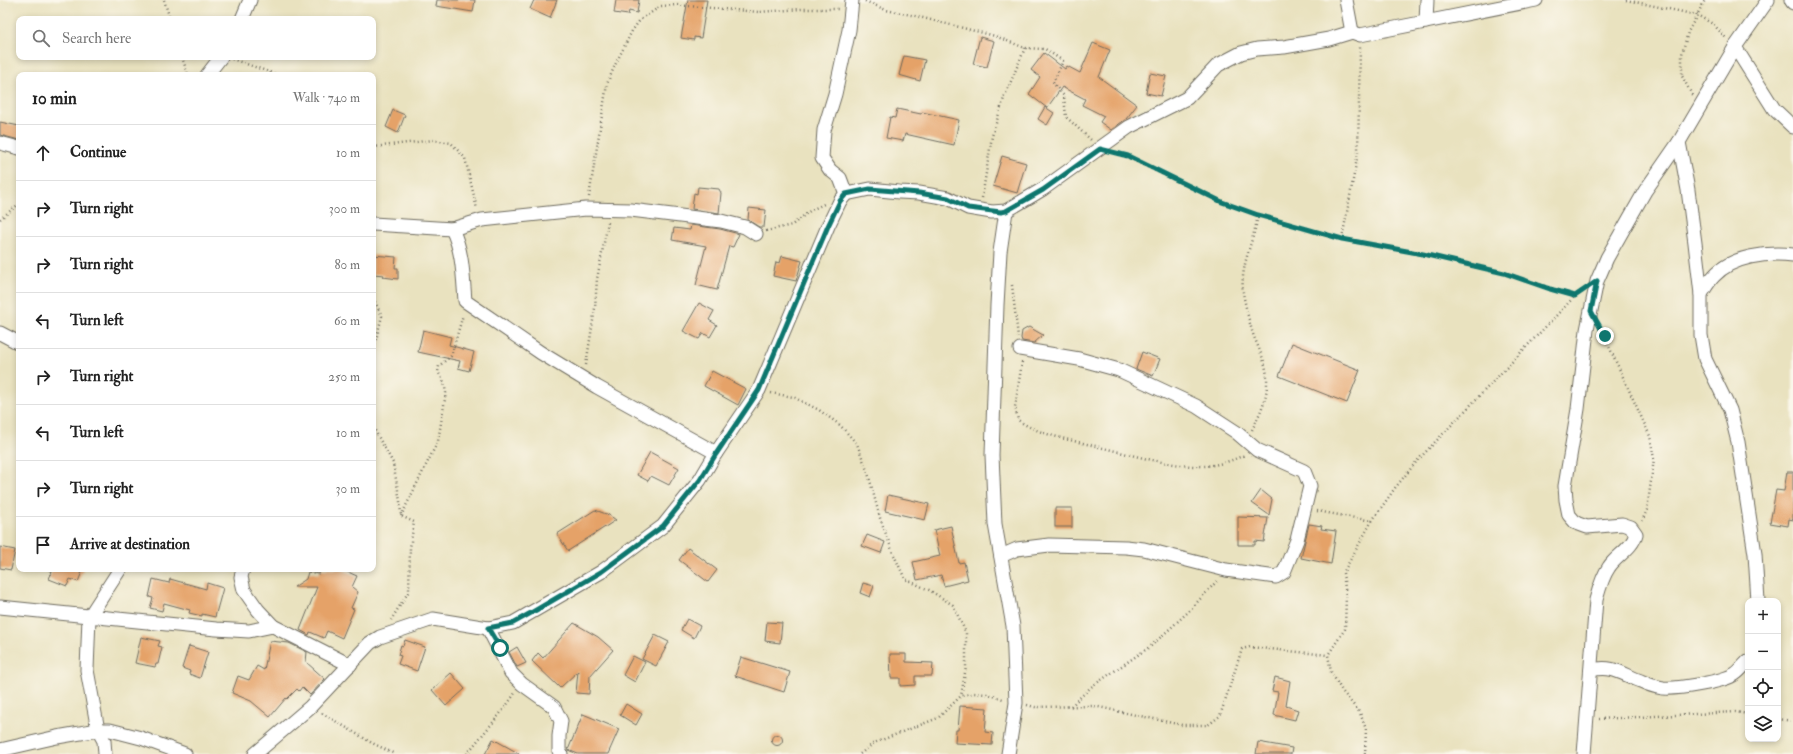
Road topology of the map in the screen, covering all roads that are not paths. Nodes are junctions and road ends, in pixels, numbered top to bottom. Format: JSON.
{"nodes":[{"id":1,"x":250,"y":0,"type":"edge"},
{"id":2,"x":1346,"y":0,"type":"edge"},
{"id":3,"x":1427,"y":0,"type":"edge"},
{"id":4,"x":1536,"y":0,"type":"edge"},
{"id":5,"x":1768,"y":0,"type":"edge"},
{"id":6,"x":1791,"y":0,"type":"edge"},
{"id":7,"x":1522,"y":2,"type":"edge"},
{"id":8,"x":1793,"y":3,"type":"edge"},
{"id":9,"x":852,"y":4,"type":"edge"},
{"id":10,"x":243,"y":16,"type":"edge"},
{"id":11,"x":1426,"y":22,"type":"junction"},
{"id":12,"x":1356,"y":34,"type":"junction"},
{"id":13,"x":1735,"y":47,"type":"junction"},
{"id":14,"x":219,"y":60,"type":"edge"},
{"id":15,"x":209,"y":72,"type":"edge"},
{"id":16,"x":1793,"y":127,"type":"edge"},
{"id":17,"x":1678,"y":142,"type":"junction"},
{"id":18,"x":0,"y":143,"type":"edge"},
{"id":19,"x":16,"y":147,"type":"edge"},
{"id":20,"x":843,"y":197,"type":"junction"},
{"id":21,"x":1006,"y":211,"type":"junction"},
{"id":22,"x":376,"y":224,"type":"edge"},
{"id":23,"x":452,"y":229,"type":"junction"},
{"id":24,"x":756,"y":234,"type":"road end"},
{"id":25,"x":1793,"y":255,"type":"edge"},
{"id":26,"x":1701,"y":294,"type":"junction"},
{"id":27,"x":0,"y":333,"type":"edge"},
{"id":28,"x":16,"y":342,"type":"edge"},
{"id":29,"x":1020,"y":349,"type":"road end"},
{"id":30,"x":716,"y":454,"type":"junction"},
{"id":31,"x":1001,"y":556,"type":"junction"},
{"id":32,"x":118,"y":572,"type":"edge"},
{"id":33,"x":242,"y":572,"type":"edge"},
{"id":34,"x":1758,"y":598,"type":"edge"},
{"id":35,"x":0,"y":607,"type":"edge"},
{"id":36,"x":90,"y":617,"type":"junction"},
{"id":37,"x":273,"y":626,"type":"junction"},
{"id":38,"x":488,"y":628,"type":"junction"},
{"id":39,"x":1745,"y":663,"type":"edge"},
{"id":40,"x":350,"y":665,"type":"junction"},
{"id":41,"x":1591,"y":670,"type":"junction"},
{"id":42,"x":98,"y":730,"type":"junction"},
{"id":43,"x":0,"y":750,"type":"edge"},
{"id":44,"x":105,"y":754,"type":"edge"},
{"id":45,"x":185,"y":754,"type":"edge"},
{"id":46,"x":256,"y":754,"type":"edge"},
{"id":47,"x":561,"y":754,"type":"edge"},
{"id":48,"x":1008,"y":754,"type":"edge"},
{"id":49,"x":1584,"y":754,"type":"edge"}],
"edges":[{"from":1,"to":10,"type":"street"},
{"from":2,"to":12,"type":"street"},
{"from":3,"to":11,"type":"street"},
{"from":4,"to":7,"type":"street"},
{"from":5,"to":13,"type":"street"},
{"from":6,"to":8,"type":"street"},
{"from":7,"to":11,"type":"street"},
{"from":9,"to":20,"type":"street"},
{"from":11,"to":12,"type":"street"},
{"from":12,"to":21,"type":"street"},
{"from":13,"to":16,"type":"street"},
{"from":13,"to":17,"type":"street"},
{"from":14,"to":15,"type":"street"},
{"from":17,"to":26,"type":"street"},
{"from":17,"to":41,"type":"street"},
{"from":18,"to":19,"type":"street"},
{"from":20,"to":21,"type":"street"},
{"from":20,"to":30,"type":"street"},
{"from":21,"to":31,"type":"street"},
{"from":22,"to":23,"type":"street"},
{"from":23,"to":24,"type":"street"},
{"from":23,"to":30,"type":"street"},
{"from":25,"to":26,"type":"street"},
{"from":26,"to":34,"type":"street"},
{"from":27,"to":28,"type":"street"},
{"from":29,"to":31,"type":"street"},
{"from":30,"to":38,"type":"street"},
{"from":31,"to":48,"type":"street"},
{"from":32,"to":36,"type":"street"},
{"from":33,"to":37,"type":"street"},
{"from":35,"to":36,"type":"street"},
{"from":36,"to":37,"type":"street"},
{"from":36,"to":42,"type":"street"},
{"from":37,"to":40,"type":"street"},
{"from":38,"to":40,"type":"street"},
{"from":38,"to":47,"type":"street"},
{"from":39,"to":41,"type":"street"},
{"from":40,"to":46,"type":"street"},
{"from":41,"to":49,"type":"street"},
{"from":42,"to":43,"type":"street"},
{"from":42,"to":44,"type":"street"},
{"from":42,"to":45,"type":"street"}]}
